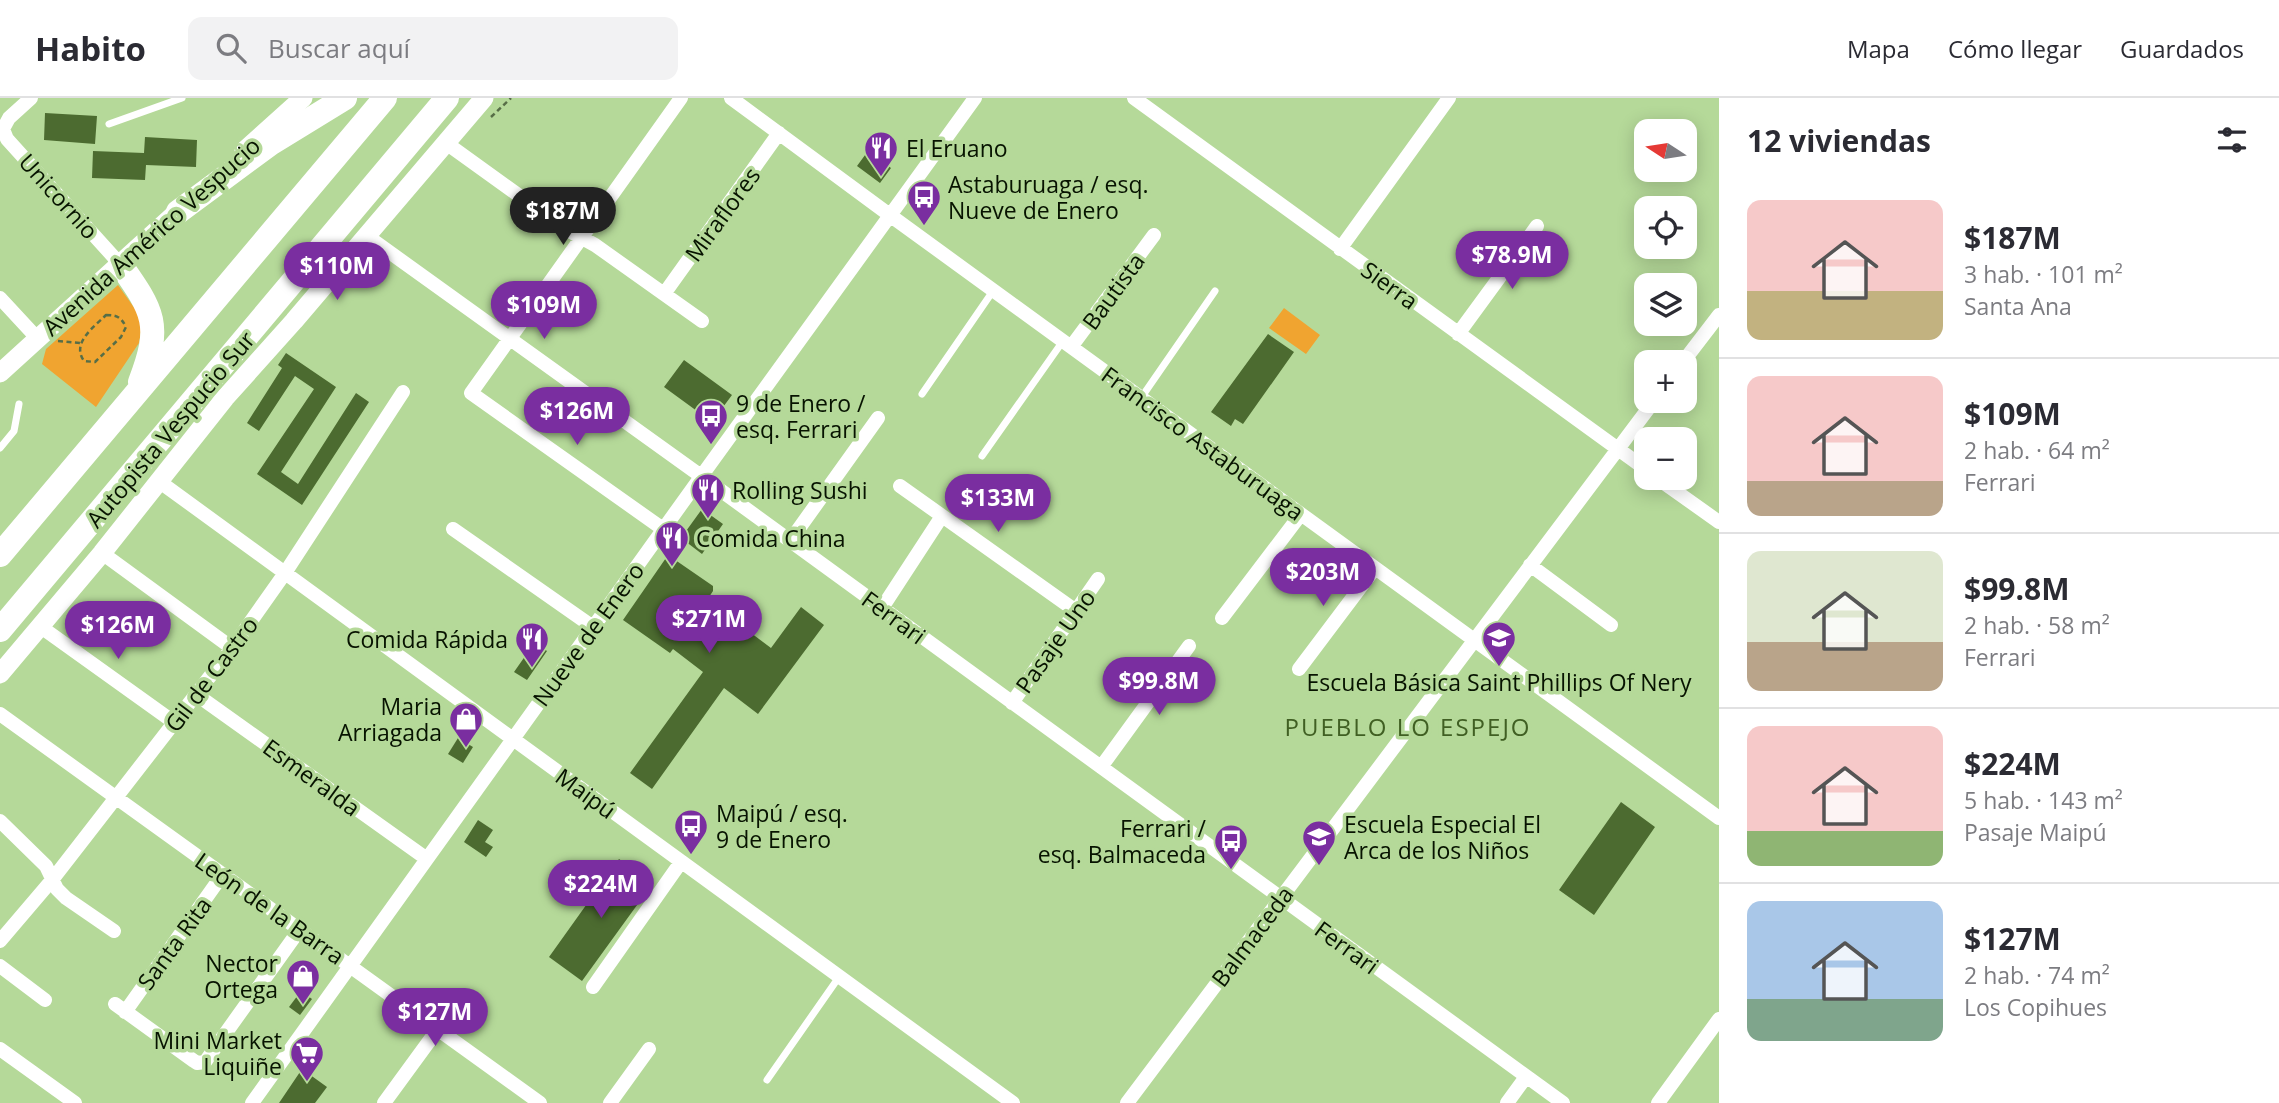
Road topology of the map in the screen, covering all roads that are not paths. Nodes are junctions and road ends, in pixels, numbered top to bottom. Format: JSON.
{"nodes":[{"id":1,"x":31,"y":98,"type":"edge"},
{"id":2,"x":182,"y":98,"type":"edge"},
{"id":3,"x":303,"y":98,"type":"edge"},
{"id":4,"x":345,"y":98,"type":"edge"},
{"id":5,"x":385,"y":98,"type":"edge"},
{"id":6,"x":447,"y":98,"type":"edge"},
{"id":7,"x":484,"y":98,"type":"edge"},
{"id":8,"x":681,"y":98,"type":"edge"},
{"id":9,"x":732,"y":98,"type":"edge"},
{"id":10,"x":975,"y":98,"type":"edge"},
{"id":11,"x":1134,"y":98,"type":"edge"},
{"id":12,"x":1449,"y":98,"type":"edge"},
{"id":13,"x":108,"y":124,"type":"dead end"},
{"id":14,"x":2,"y":129,"type":"edge"},
{"id":15,"x":779,"y":134,"type":"junction"},
{"id":16,"x":446,"y":143,"type":"junction"},
{"id":17,"x":178,"y":212,"type":"junction"},
{"id":18,"x":891,"y":216,"type":"junction"},
{"id":19,"x":1537,"y":226,"type":"dead end"},
{"id":20,"x":1154,"y":235,"type":"dead end"},
{"id":21,"x":367,"y":236,"type":"junction"},
{"id":22,"x":581,"y":237,"type":"junction"},
{"id":23,"x":1340,"y":249,"type":"junction"},
{"id":24,"x":120,"y":264,"type":"junction"},
{"id":25,"x":993,"y":291,"type":"junction"},
{"id":26,"x":1215,"y":291,"type":"dead end"},
{"id":27,"x":664,"y":294,"type":"junction"},
{"id":28,"x":0,"y":298,"type":"edge"},
{"id":29,"x":1719,"y":315,"type":"edge"},
{"id":30,"x":702,"y":321,"type":"dead end"},
{"id":31,"x":1458,"y":334,"type":"junction"},
{"id":32,"x":509,"y":337,"type":"junction"},
{"id":33,"x":38,"y":339,"type":"junction"},
{"id":34,"x":1067,"y":344,"type":"junction"},
{"id":35,"x":1692,"y":350,"type":"edge"},
{"id":36,"x":0,"y":373,"type":"edge"},
{"id":37,"x":402,"y":392,"type":"dead end"},
{"id":38,"x":137,"y":393,"type":"junction"},
{"id":39,"x":922,"y":394,"type":"dead end"},
{"id":40,"x":1141,"y":398,"type":"junction"},
{"id":41,"x":19,"y":404,"type":"dead end"},
{"id":42,"x":1645,"y":413,"type":"edge"},
{"id":43,"x":878,"y":418,"type":"dead end"},
{"id":44,"x":0,"y":448,"type":"edge"},
{"id":45,"x":1618,"y":449,"type":"junction"},
{"id":46,"x":982,"y":456,"type":"dead end"},
{"id":47,"x":1634,"y":461,"type":"edge"},
{"id":48,"x":701,"y":476,"type":"junction"},
{"id":49,"x":160,"y":482,"type":"junction"},
{"id":50,"x":900,"y":486,"type":"dead end"},
{"id":51,"x":1674,"y":490,"type":"edge"},
{"id":52,"x":1301,"y":514,"type":"junction"},
{"id":53,"x":942,"y":516,"type":"junction"},
{"id":54,"x":1719,"y":522,"type":"edge"},
{"id":55,"x":453,"y":529,"type":"dead end"},
{"id":56,"x":663,"y":529,"type":"junction"},
{"id":57,"x":790,"y":541,"type":"junction"},
{"id":58,"x":102,"y":553,"type":"junction"},
{"id":59,"x":0,"y":555,"type":"edge"},
{"id":60,"x":1530,"y":565,"type":"junction"},
{"id":61,"x":1375,"y":568,"type":"junction"},
{"id":62,"x":285,"y":573,"type":"junction"},
{"id":63,"x":1098,"y":579,"type":"dead end"},
{"id":64,"x":882,"y":608,"type":"junction"},
{"id":65,"x":1076,"y":611,"type":"junction"},
{"id":66,"x":1223,"y":618,"type":"dead end"},
{"id":67,"x":1611,"y":625,"type":"dead end"},
{"id":68,"x":41,"y":627,"type":"junction"},
{"id":69,"x":593,"y":627,"type":"junction"},
{"id":70,"x":0,"y":630,"type":"edge"},
{"id":71,"x":1474,"y":640,"type":"junction"},
{"id":72,"x":1189,"y":646,"type":"dead end"},
{"id":73,"x":232,"y":648,"type":"junction"},
{"id":74,"x":1299,"y":669,"type":"dead end"},
{"id":75,"x":0,"y":674,"type":"edge"},
{"id":76,"x":197,"y":695,"type":"junction"},
{"id":77,"x":1012,"y":703,"type":"junction"},
{"id":78,"x":0,"y":714,"type":"edge"},
{"id":79,"x":175,"y":723,"type":"junction"},
{"id":80,"x":513,"y":739,"type":"junction"},
{"id":81,"x":1101,"y":767,"type":"junction"},
{"id":82,"x":116,"y":798,"type":"junction"},
{"id":83,"x":1719,"y":818,"type":"edge"},
{"id":84,"x":0,"y":821,"type":"edge"},
{"id":85,"x":427,"y":859,"type":"junction"},
{"id":86,"x":681,"y":862,"type":"junction"},
{"id":87,"x":223,"y":874,"type":"junction"},
{"id":88,"x":52,"y":880,"type":"junction"},
{"id":89,"x":1280,"y":898,"type":"junction"},
{"id":90,"x":300,"y":929,"type":"junction"},
{"id":91,"x":114,"y":931,"type":"dead end"},
{"id":92,"x":0,"y":940,"type":"edge"},
{"id":93,"x":351,"y":965,"type":"junction"},
{"id":94,"x":0,"y":966,"type":"edge"},
{"id":95,"x":839,"y":977,"type":"junction"},
{"id":96,"x":593,"y":987,"type":"dead end"},
{"id":97,"x":45,"y":1000,"type":"dead end"},
{"id":98,"x":1719,"y":1019,"type":"edge"},
{"id":99,"x":438,"y":1029,"type":"junction"},
{"id":100,"x":0,"y":1049,"type":"edge"},
{"id":101,"x":649,"y":1049,"type":"dead end"},
{"id":102,"x":1526,"y":1077,"type":"junction"},
{"id":103,"x":767,"y":1080,"type":"dead end"},
{"id":104,"x":75,"y":1103,"type":"edge"},
{"id":105,"x":252,"y":1103,"type":"edge"},
{"id":106,"x":384,"y":1103,"type":"edge"},
{"id":107,"x":540,"y":1103,"type":"edge"},
{"id":108,"x":610,"y":1103,"type":"edge"},
{"id":109,"x":1013,"y":1103,"type":"edge"},
{"id":110,"x":1127,"y":1103,"type":"edge"},
{"id":111,"x":1507,"y":1103,"type":"edge"},
{"id":112,"x":1563,"y":1103,"type":"edge"},
{"id":113,"x":1658,"y":1103,"type":"edge"}],
"edges":[{"from":1,"to":14,"type":"street"},
{"from":2,"to":13,"type":"lane"},
{"from":3,"to":17,"type":"main road","name":"Avenida Américo Vespucio"},
{"from":4,"to":17,"type":"highway"},
{"from":5,"to":38,"type":"highway"},
{"from":6,"to":70,"type":"highway","name":"Autopista Vespucio Sur"},
{"from":7,"to":16,"type":"main road"},
{"from":8,"to":22,"type":"street"},
{"from":9,"to":15,"type":"street","name":"Francisco Astaburuaga"},
{"from":10,"to":18,"type":"street","name":"Nueve de Enero"},
{"from":11,"to":23,"type":"street","name":"Sierra"},
{"from":12,"to":23,"type":"street"},
{"from":14,"to":24,"type":"street","name":"Unicornio"},
{"from":15,"to":18,"type":"street","name":"Francisco Astaburuaga"},
{"from":15,"to":27,"type":"street","name":"Miraflores"},
{"from":16,"to":21,"type":"main road"},
{"from":16,"to":22,"type":"street"},
{"from":17,"to":24,"type":"main road","name":"Avenida Américo Vespucio"},
{"from":18,"to":25,"type":"street","name":"Francisco Astaburuaga"},
{"from":18,"to":48,"type":"street","name":"Nueve de Enero"},
{"from":19,"to":31,"type":"street"},
{"from":20,"to":34,"type":"street","name":"Bautista"},
{"from":21,"to":32,"type":"street","name":"Ferrari"},
{"from":21,"to":49,"type":"main road"},
{"from":22,"to":27,"type":"street"},
{"from":22,"to":32,"type":"street"},
{"from":23,"to":31,"type":"street","name":"Sierra"},
{"from":24,"to":33,"type":"main road","name":"Avenida Américo Vespucio"},
{"from":24,"to":38,"type":"highway"},
{"from":25,"to":34,"type":"street","name":"Francisco Astaburuaga"},
{"from":25,"to":39,"type":"lane"},
{"from":26,"to":40,"type":"lane"},
{"from":27,"to":30,"type":"street"},
{"from":28,"to":33,"type":"street"},
{"from":29,"to":35,"type":"street"},
{"from":31,"to":45,"type":"street","name":"Sierra"},
{"from":32,"to":48,"type":"street","name":"Ferrari"},
{"from":32,"to":56,"type":"street"},
{"from":33,"to":36,"type":"main road","name":"Avenida Américo Vespucio"},
{"from":34,"to":40,"type":"street","name":"Francisco Astaburuaga"},
{"from":34,"to":46,"type":"lane"},
{"from":37,"to":62,"type":"street","name":"Gil de Castro"},
{"from":38,"to":59,"type":"highway"},
{"from":40,"to":52,"type":"street","name":"Francisco Astaburuaga"},
{"from":41,"to":44,"type":"lane"},
{"from":42,"to":45,"type":"street","name":"Balmaceda"},
{"from":43,"to":57,"type":"street"},
{"from":45,"to":47,"type":"street","name":"Sierra"},
{"from":45,"to":60,"type":"street","name":"Balmaceda"},
{"from":48,"to":56,"type":"street","name":"Nueve de Enero"},
{"from":48,"to":57,"type":"street","name":"Ferrari"},
{"from":49,"to":58,"type":"main road"},
{"from":49,"to":62,"type":"street","name":"Maipú"},
{"from":50,"to":53,"type":"street"},
{"from":51,"to":54,"type":"street"},
{"from":52,"to":61,"type":"street","name":"Francisco Astaburuaga"},
{"from":52,"to":66,"type":"street"},
{"from":53,"to":64,"type":"street"},
{"from":53,"to":65,"type":"street"},
{"from":55,"to":69,"type":"street"},
{"from":56,"to":69,"type":"street","name":"Nueve de Enero"},
{"from":57,"to":64,"type":"street","name":"Ferrari"},
{"from":58,"to":68,"type":"main road"},
{"from":58,"to":73,"type":"street"},
{"from":60,"to":67,"type":"street"},
{"from":60,"to":71,"type":"street","name":"Balmaceda"},
{"from":61,"to":71,"type":"street","name":"Francisco Astaburuaga"},
{"from":61,"to":74,"type":"street"},
{"from":62,"to":73,"type":"street","name":"Gil de Castro"},
{"from":62,"to":80,"type":"street","name":"Maipú"},
{"from":63,"to":65,"type":"street","name":"Pasaje Uno"},
{"from":64,"to":77,"type":"street","name":"Ferrari"},
{"from":65,"to":77,"type":"street","name":"Pasaje Uno"},
{"from":68,"to":75,"type":"main road"},
{"from":68,"to":79,"type":"street"},
{"from":69,"to":80,"type":"street","name":"Nueve de Enero"},
{"from":71,"to":83,"type":"street","name":"Francisco Astaburuaga"},
{"from":71,"to":89,"type":"street","name":"Balmaceda"},
{"from":72,"to":81,"type":"street"},
{"from":73,"to":76,"type":"street","name":"Gil de Castro"},
{"from":76,"to":79,"type":"street","name":"Gil de Castro"},
{"from":76,"to":85,"type":"street","name":"Esmeralda"},
{"from":77,"to":81,"type":"street","name":"Ferrari"},
{"from":78,"to":82,"type":"street","name":"León de la Barra"},
{"from":79,"to":82,"type":"street","name":"Gil de Castro"},
{"from":80,"to":85,"type":"street","name":"Nueve de Enero"},
{"from":80,"to":86,"type":"street","name":"Maipú"},
{"from":81,"to":89,"type":"street","name":"Ferrari"},
{"from":82,"to":87,"type":"street","name":"León de la Barra"},
{"from":82,"to":88,"type":"street","name":"Gil de Castro"},
{"from":84,"to":88,"type":"street"},
{"from":85,"to":93,"type":"street","name":"Nueve de Enero"},
{"from":86,"to":95,"type":"street","name":"Maipú"},
{"from":86,"to":96,"type":"street"},
{"from":87,"to":90,"type":"street","name":"León de la Barra"},
{"from":87,"to":90,"type":"street","name":"Santa Rita"},
{"from":88,"to":91,"type":"street"},
{"from":88,"to":92,"type":"street","name":"Gil de Castro"},
{"from":89,"to":102,"type":"street","name":"Ferrari"},
{"from":89,"to":110,"type":"street","name":"Balmaceda"},
{"from":90,"to":93,"type":"street","name":"León de la Barra"},
{"from":93,"to":99,"type":"street","name":"León de la Barra"},
{"from":93,"to":105,"type":"street","name":"Nueve de Enero"},
{"from":94,"to":97,"type":"street"},
{"from":95,"to":103,"type":"lane"},
{"from":95,"to":109,"type":"street","name":"Maipú"},
{"from":98,"to":113,"type":"street"},
{"from":99,"to":106,"type":"street"},
{"from":99,"to":107,"type":"street","name":"León de la Barra"},
{"from":100,"to":104,"type":"street"},
{"from":101,"to":108,"type":"street"},
{"from":102,"to":111,"type":"street"},
{"from":102,"to":112,"type":"street","name":"Ferrari"}]}
